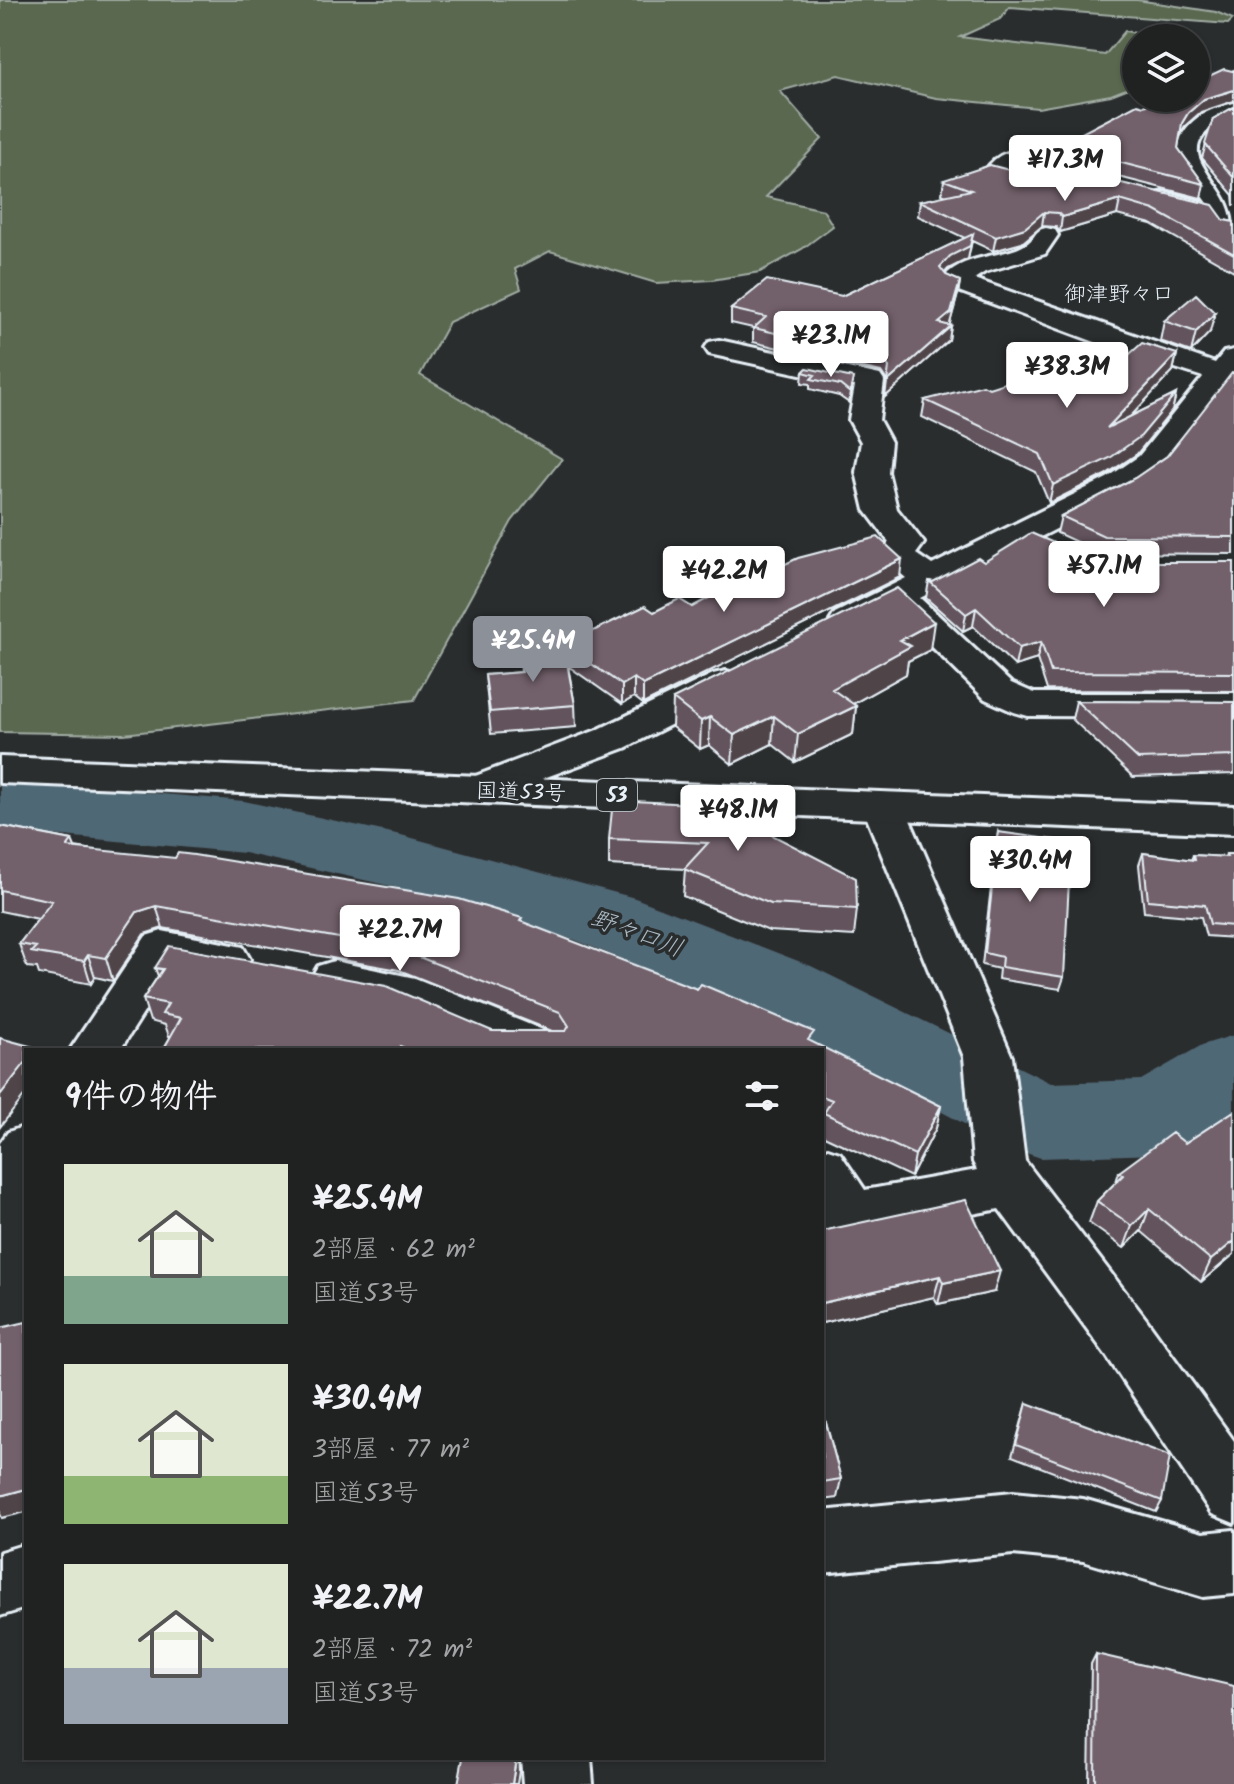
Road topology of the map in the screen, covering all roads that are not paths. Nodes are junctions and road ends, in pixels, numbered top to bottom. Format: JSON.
{"nodes":[{"id":1,"x":1234,"y":109,"type":"edge"},
{"id":2,"x":1007,"y":160,"type":"dead end"},
{"id":3,"x":1072,"y":191,"type":"edge"},
{"id":4,"x":1135,"y":191,"type":"edge"},
{"id":5,"x":1231,"y":220,"type":"edge"},
{"id":6,"x":1046,"y":235,"type":"dead end"},
{"id":7,"x":719,"y":348,"type":"dead end"},
{"id":8,"x":1230,"y":369,"type":"edge"},
{"id":9,"x":1024,"y":533,"type":"junction"},
{"id":10,"x":1065,"y":553,"type":"edge"},
{"id":11,"x":931,"y":581,"type":"junction"},
{"id":12,"x":896,"y":598,"type":"junction"},
{"id":13,"x":824,"y":633,"type":"edge"},
{"id":14,"x":753,"y":669,"type":"edge"},
{"id":15,"x":1234,"y":705,"type":"edge"},
{"id":16,"x":0,"y":770,"type":"edge"},
{"id":17,"x":479,"y":789,"type":"junction"},
{"id":18,"x":883,"y":806,"type":"junction"},
{"id":19,"x":1234,"y":820,"type":"edge"},
{"id":20,"x":95,"y":1048,"type":"edge"},
{"id":21,"x":538,"y":1048,"type":"edge"},
{"id":22,"x":24,"y":1150,"type":"edge"},
{"id":23,"x":824,"y":1174,"type":"edge"},
{"id":24,"x":1005,"y":1174,"type":"junction"},
{"id":25,"x":838,"y":1217,"type":"edge"},
{"id":26,"x":24,"y":1314,"type":"edge"},
{"id":27,"x":1234,"y":1493,"type":"edge"},
{"id":28,"x":824,"y":1542,"type":"edge"},
{"id":29,"x":1234,"y":1562,"type":"edge"},
{"id":30,"x":24,"y":1577,"type":"edge"},
{"id":31,"x":0,"y":1584,"type":"edge"},
{"id":32,"x":556,"y":1760,"type":"edge"},
{"id":33,"x":558,"y":1784,"type":"edge"}],
"edges":[{"from":1,"to":5,"type":"main road"},
{"from":2,"to":3,"type":"main road"},
{"from":4,"to":5,"type":"main road"},
{"from":6,"to":8,"type":"main road"},
{"from":7,"to":11,"type":"main road"},
{"from":8,"to":9,"type":"main road"},
{"from":9,"to":10,"type":"main road"},
{"from":9,"to":11,"type":"main road"},
{"from":11,"to":12,"type":"main road"},
{"from":12,"to":13,"type":"main road"},
{"from":12,"to":15,"type":"main road"},
{"from":14,"to":17,"type":"main road"},
{"from":16,"to":17,"type":"main road","name":"国道53号","number":"53"},
{"from":17,"to":18,"type":"main road","name":"国道53号","number":"53"},
{"from":18,"to":19,"type":"main road","name":"国道53号","number":"53"},
{"from":18,"to":24,"type":"main road"},
{"from":20,"to":21,"type":"main road"},
{"from":22,"to":26,"type":"main road"},
{"from":23,"to":25,"type":"main road"},
{"from":24,"to":25,"type":"main road"},
{"from":24,"to":27,"type":"main road"},
{"from":28,"to":29,"type":"main road"},
{"from":30,"to":31,"type":"main road"},
{"from":32,"to":33,"type":"main road"}]}
